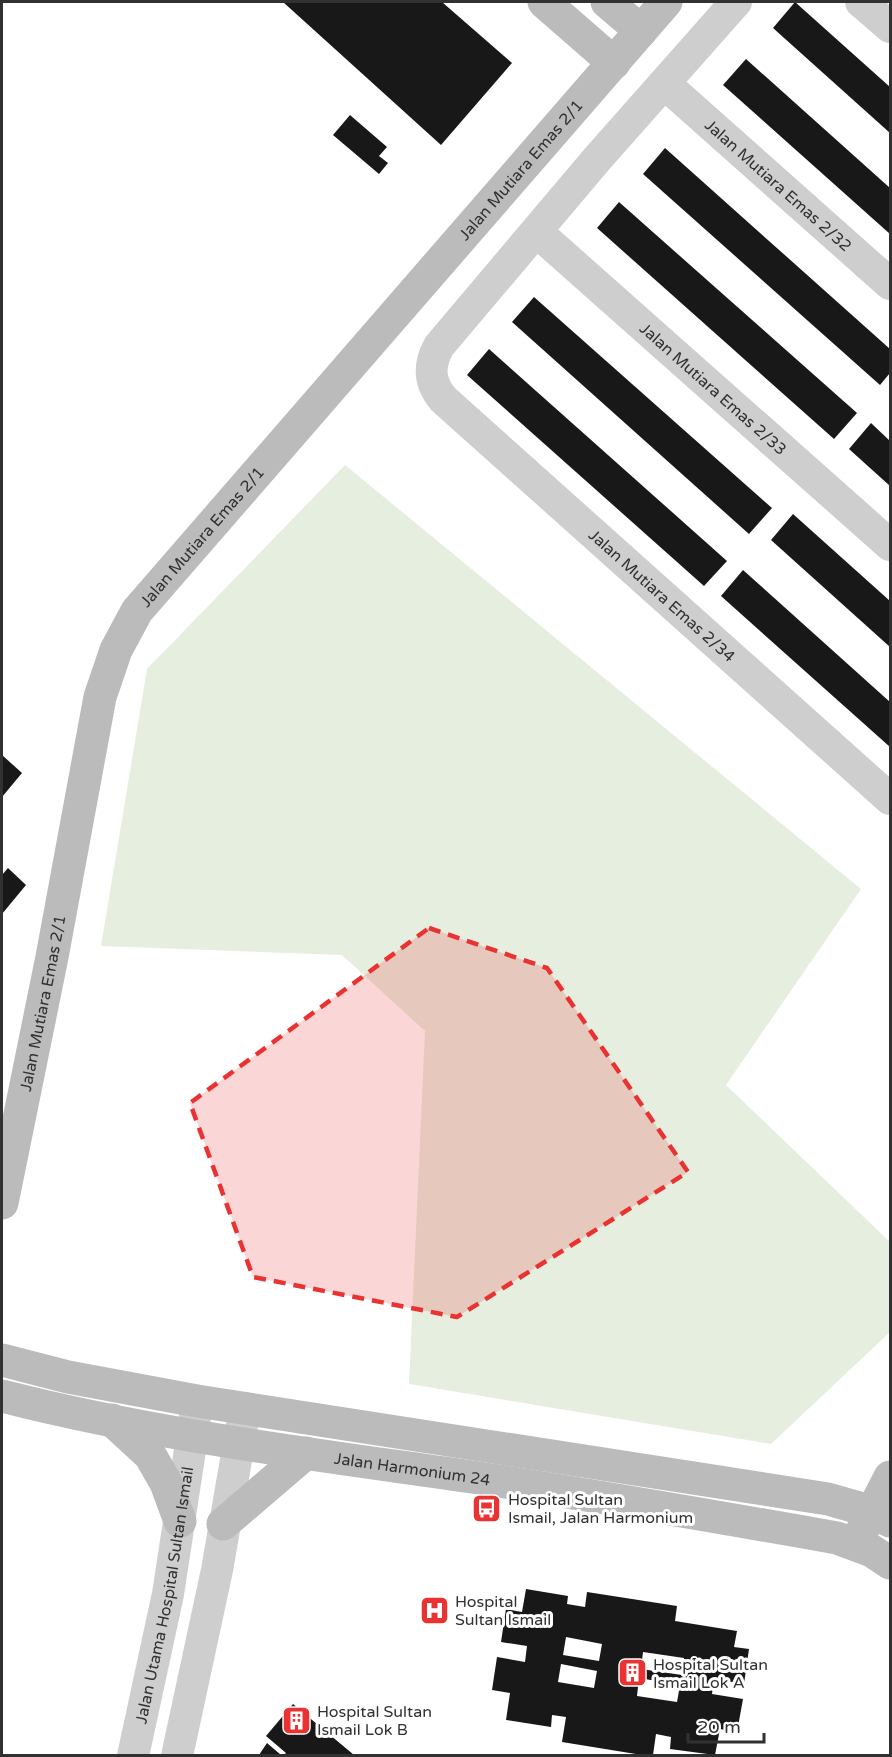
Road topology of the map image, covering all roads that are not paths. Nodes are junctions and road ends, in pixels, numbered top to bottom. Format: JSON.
{"nodes":[{"id":1,"x":544,"y":2,"type":"edge"},
{"id":2,"x":607,"y":2,"type":"edge"},
{"id":3,"x":666,"y":2,"type":"edge"},
{"id":4,"x":736,"y":2,"type":"edge"},
{"id":5,"x":861,"y":2,"type":"edge"},
{"id":6,"x":891,"y":27,"type":"edge"},
{"id":7,"x":641,"y":31,"type":"junction"},
{"id":8,"x":614,"y":63,"type":"junction"},
{"id":9,"x":665,"y":84,"type":"junction"},
{"id":10,"x":537,"y":232,"type":"junction"},
{"id":11,"x":891,"y":284,"type":"edge"},
{"id":12,"x":891,"y":545,"type":"edge"},
{"id":13,"x":891,"y":799,"type":"edge"},
{"id":14,"x":2,"y":1203,"type":"edge"},
{"id":15,"x":2,"y":1360,"type":"edge"},
{"id":16,"x":2,"y":1396,"type":"edge"},
{"id":17,"x":197,"y":1401,"type":"junction"},
{"id":18,"x":245,"y":1408,"type":"junction"},
{"id":19,"x":112,"y":1420,"type":"junction"},
{"id":20,"x":192,"y":1434,"type":"junction"},
{"id":21,"x":238,"y":1442,"type":"junction"},
{"id":22,"x":306,"y":1453,"type":"junction"},
{"id":23,"x":891,"y":1477,"type":"edge"},
{"id":24,"x":880,"y":1516,"type":"edge"},
{"id":25,"x":180,"y":1521,"type":"junction"},
{"id":26,"x":223,"y":1524,"type":"junction"},
{"id":27,"x":857,"y":1544,"type":"junction"},
{"id":28,"x":891,"y":1563,"type":"edge"},
{"id":29,"x":133,"y":1755,"type":"edge"},
{"id":30,"x":177,"y":1755,"type":"edge"}],
"edges":[{"from":1,"to":8,"type":"street"},
{"from":2,"to":7,"type":"street"},
{"from":3,"to":7,"type":"street","name":"Jalan Mutiara Emas 2/1"},
{"from":4,"to":9,"type":"street"},
{"from":5,"to":6,"type":"street"},
{"from":7,"to":8,"type":"street","name":"Jalan Mutiara Emas 2/1"},
{"from":8,"to":14,"type":"street","name":"Jalan Mutiara Emas 2/1"},
{"from":9,"to":10,"type":"street"},
{"from":9,"to":11,"type":"street","name":"Jalan Mutiara Emas 2/32"},
{"from":10,"to":12,"type":"street","name":"Jalan Mutiara Emas 2/33"},
{"from":10,"to":13,"type":"street","name":"Jalan Mutiara Emas 2/34"},
{"from":15,"to":17,"type":"street","name":"Jalan Harmonium 24"},
{"from":16,"to":19,"type":"street","name":"Jalan Harmonium 24"},
{"from":17,"to":18,"type":"street","name":"Jalan Harmonium 24"},
{"from":17,"to":20,"type":"street","name":"Jalan Utama Hospital Sultan Ismail"},
{"from":18,"to":21,"type":"street"},
{"from":18,"to":24,"type":"street","name":"Jalan Harmonium 24"},
{"from":19,"to":20,"type":"street","name":"Jalan Harmonium 24"},
{"from":19,"to":25,"type":"street"},
{"from":20,"to":21,"type":"street","name":"Jalan Harmonium 24"},
{"from":20,"to":25,"type":"street","name":"Jalan Utama Hospital Sultan Ismail"},
{"from":21,"to":22,"type":"street","name":"Jalan Harmonium 24"},
{"from":21,"to":26,"type":"street"},
{"from":22,"to":26,"type":"street"},
{"from":22,"to":27,"type":"street","name":"Jalan Harmonium 24"},
{"from":23,"to":24,"type":"street"},
{"from":24,"to":27,"type":"street"},
{"from":25,"to":29,"type":"street","name":"Jalan Utama Hospital Sultan Ismail"},
{"from":26,"to":30,"type":"street"},
{"from":27,"to":28,"type":"street","name":"Jalan Harmonium 24"}]}
